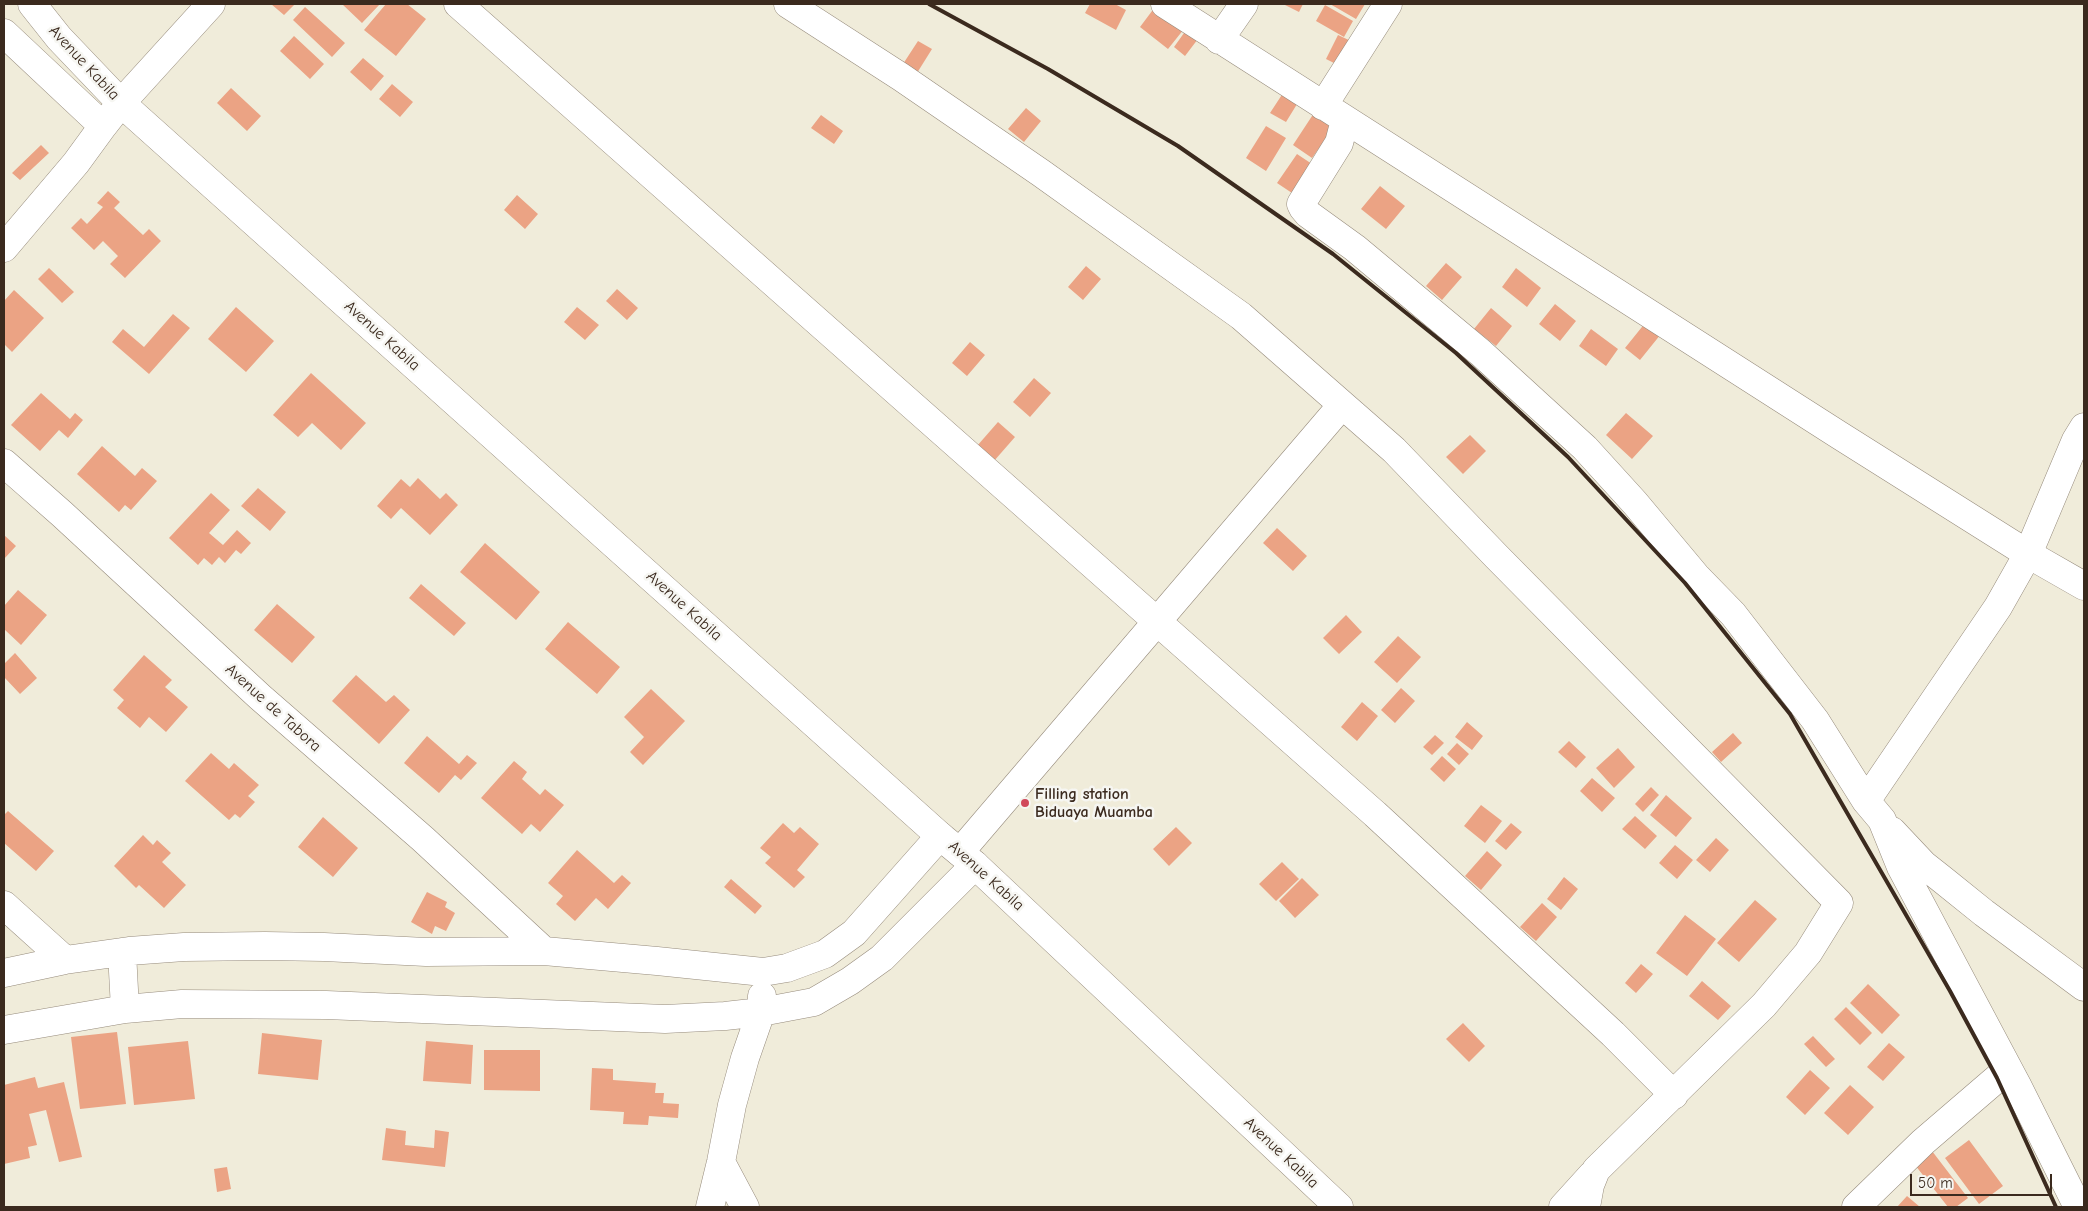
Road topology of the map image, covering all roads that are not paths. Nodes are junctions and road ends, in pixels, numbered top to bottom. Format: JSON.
{"nodes":[{"id":1,"x":32,"y":4,"type":"edge"},
{"id":2,"x":211,"y":4,"type":"edge"},
{"id":3,"x":458,"y":4,"type":"edge"},
{"id":4,"x":788,"y":4,"type":"edge"},
{"id":5,"x":1165,"y":4,"type":"edge"},
{"id":6,"x":1244,"y":4,"type":"edge"},
{"id":7,"x":1388,"y":4,"type":"edge"},
{"id":8,"x":4,"y":33,"type":"edge"},
{"id":9,"x":1219,"y":40,"type":"junction"},
{"id":10,"x":121,"y":103,"type":"junction"},
{"id":11,"x":1323,"y":106,"type":"junction"},
{"id":12,"x":1346,"y":120,"type":"junction"},
{"id":13,"x":103,"y":126,"type":"junction"},
{"id":14,"x":4,"y":248,"type":"edge"},
{"id":15,"x":1342,"y":405,"type":"junction"},
{"id":16,"x":2084,"y":427,"type":"edge"},
{"id":17,"x":4,"y":463,"type":"edge"},
{"id":18,"x":2028,"y":554,"type":"junction"},
{"id":19,"x":2084,"y":586,"type":"edge"},
{"id":20,"x":1157,"y":622,"type":"junction"},
{"id":21,"x":1874,"y":811,"type":"junction"},
{"id":22,"x":959,"y":851,"type":"junction"},
{"id":23,"x":4,"y":904,"type":"edge"},
{"id":24,"x":544,"y":951,"type":"junction"},
{"id":25,"x":122,"y":952,"type":"junction"},
{"id":26,"x":65,"y":960,"type":"junction"},
{"id":27,"x":763,"y":972,"type":"junction"},
{"id":28,"x":4,"y":973,"type":"edge"},
{"id":29,"x":2084,"y":987,"type":"edge"},
{"id":30,"x":125,"y":1009,"type":"junction"},
{"id":31,"x":761,"y":1012,"type":"junction"},
{"id":32,"x":4,"y":1030,"type":"edge"},
{"id":33,"x":2008,"y":1069,"type":"junction"},
{"id":34,"x":1674,"y":1095,"type":"junction"},
{"id":35,"x":724,"y":1150,"type":"junction"},
{"id":36,"x":1596,"y":1170,"type":"junction"},
{"id":37,"x":710,"y":1207,"type":"edge"},
{"id":38,"x":745,"y":1207,"type":"edge"},
{"id":39,"x":1339,"y":1207,"type":"edge"},
{"id":40,"x":1564,"y":1207,"type":"edge"},
{"id":41,"x":1586,"y":1207,"type":"edge"},
{"id":42,"x":1856,"y":1207,"type":"edge"},
{"id":43,"x":2078,"y":1207,"type":"edge"}],
"edges":[{"from":1,"to":10,"type":"main road","name":"Avenue Kabila"},
{"from":2,"to":10,"type":"main road"},
{"from":3,"to":20,"type":"main road"},
{"from":4,"to":15,"type":"main road"},
{"from":5,"to":9,"type":"main road"},
{"from":6,"to":9,"type":"main road"},
{"from":7,"to":11,"type":"main road"},
{"from":8,"to":13,"type":"main road"},
{"from":9,"to":11,"type":"main road"},
{"from":10,"to":13,"type":"main road"},
{"from":10,"to":22,"type":"main road","name":"Avenue Kabila"},
{"from":11,"to":12,"type":"main road"},
{"from":12,"to":18,"type":"main road"},
{"from":12,"to":21,"type":"main road"},
{"from":13,"to":14,"type":"main road"},
{"from":15,"to":20,"type":"main road"},
{"from":15,"to":34,"type":"main road"},
{"from":16,"to":18,"type":"main road"},
{"from":17,"to":24,"type":"main road","name":"Avenue de Tabora"},
{"from":18,"to":19,"type":"main road"},
{"from":18,"to":21,"type":"main road"},
{"from":20,"to":22,"type":"main road"},
{"from":20,"to":34,"type":"main road"},
{"from":21,"to":29,"type":"main road"},
{"from":21,"to":33,"type":"main road"},
{"from":22,"to":27,"type":"main road"},
{"from":22,"to":31,"type":"main road"},
{"from":22,"to":39,"type":"main road","name":"Avenue Kabila"},
{"from":23,"to":26,"type":"main road"},
{"from":24,"to":25,"type":"main road"},
{"from":24,"to":27,"type":"main road"},
{"from":25,"to":26,"type":"main road"},
{"from":25,"to":30,"type":"main road"},
{"from":26,"to":28,"type":"main road"},
{"from":27,"to":31,"type":"main road"},
{"from":30,"to":31,"type":"main road"},
{"from":30,"to":32,"type":"main road"},
{"from":31,"to":35,"type":"main road"},
{"from":33,"to":42,"type":"main road"},
{"from":33,"to":43,"type":"main road"},
{"from":34,"to":36,"type":"main road"},
{"from":35,"to":37,"type":"main road"},
{"from":35,"to":38,"type":"main road"},
{"from":36,"to":40,"type":"main road"},
{"from":36,"to":41,"type":"main road"}]}
